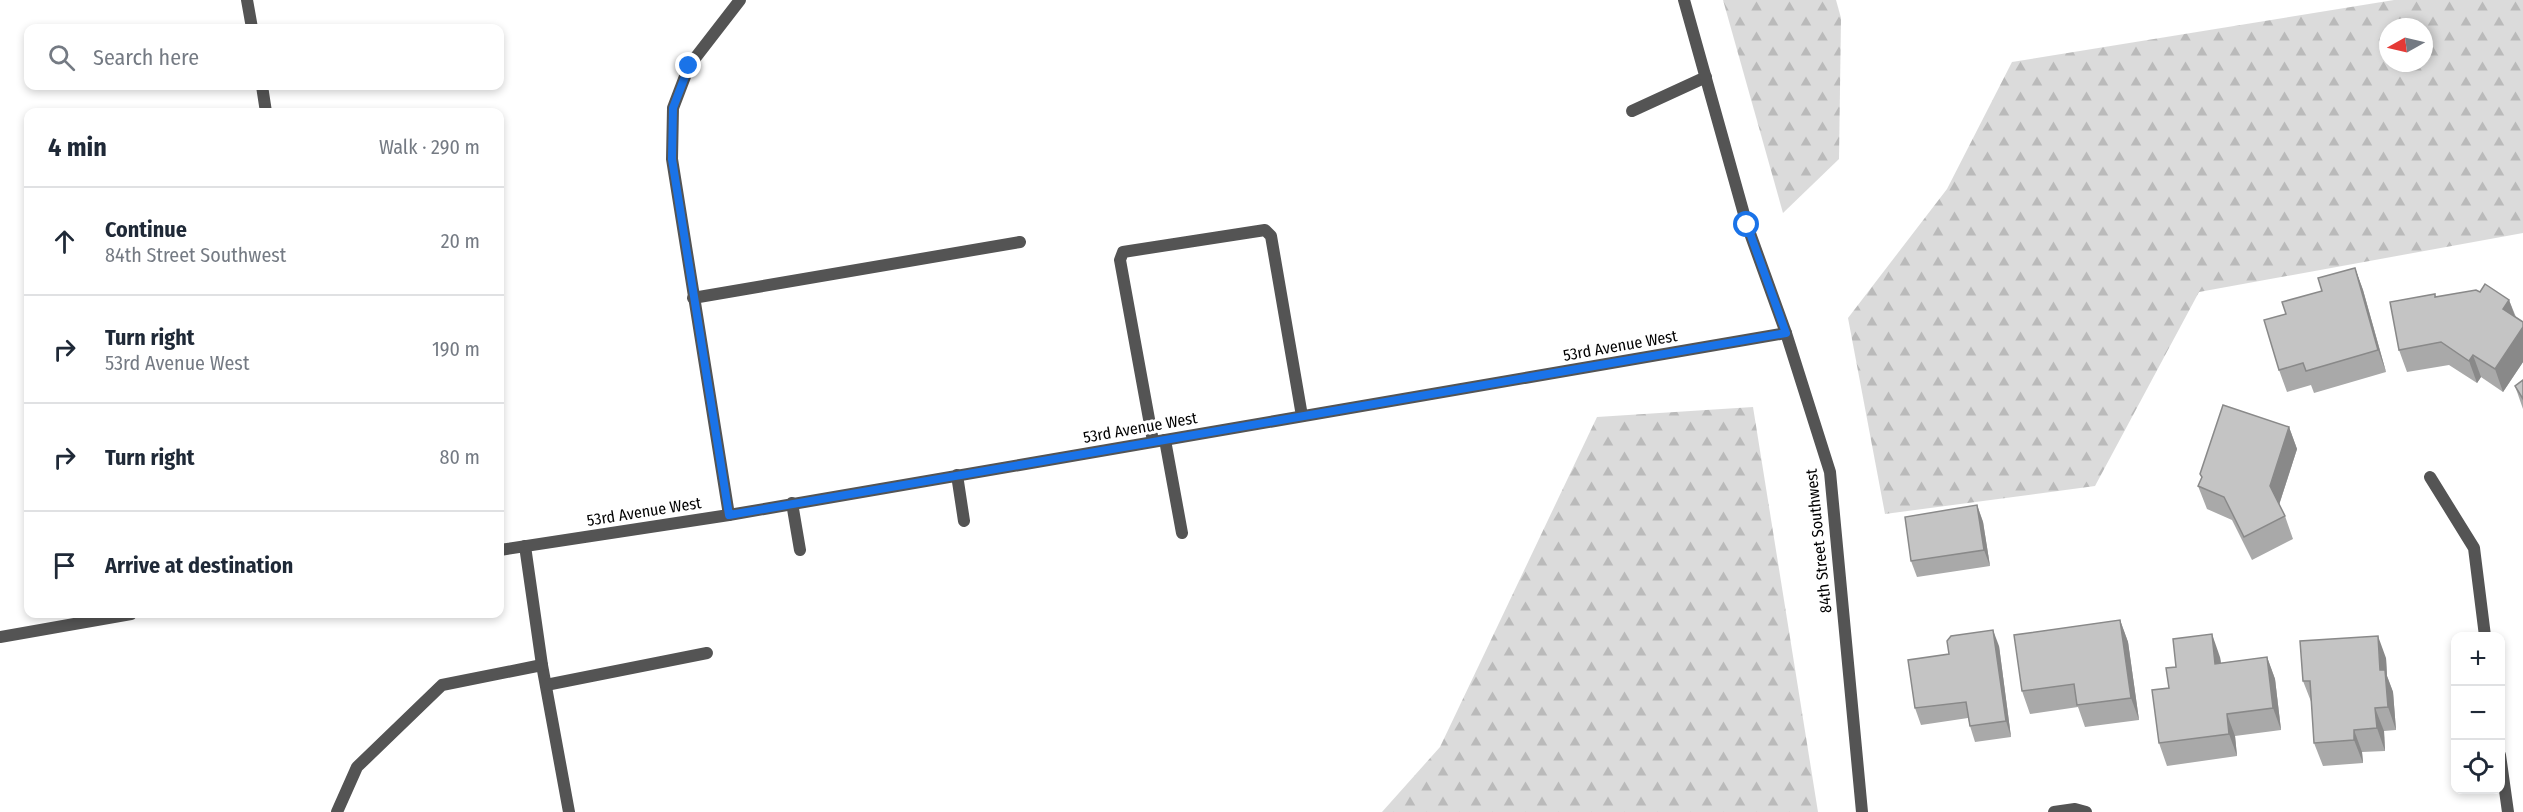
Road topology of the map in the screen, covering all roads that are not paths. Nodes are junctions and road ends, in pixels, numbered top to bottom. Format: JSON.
{"nodes":[{"id":1,"x":247,"y":0,"type":"edge"},
{"id":2,"x":740,"y":0,"type":"edge"},
{"id":3,"x":1684,"y":0,"type":"edge"},
{"id":4,"x":251,"y":24,"type":"edge"},
{"id":5,"x":1706,"y":77,"type":"junction"},
{"id":6,"x":263,"y":90,"type":"edge"},
{"id":7,"x":265,"y":108,"type":"edge"},
{"id":8,"x":1632,"y":111,"type":"dead end"},
{"id":9,"x":1020,"y":242,"type":"dead end"},
{"id":10,"x":693,"y":298,"type":"junction"},
{"id":11,"x":1786,"y":333,"type":"junction"},
{"id":12,"x":1302,"y":416,"type":"junction"},
{"id":13,"x":1159,"y":441,"type":"junction"},
{"id":14,"x":957,"y":475,"type":"junction"},
{"id":15,"x":2430,"y":477,"type":"dead end"},
{"id":16,"x":792,"y":503,"type":"junction"},
{"id":17,"x":729,"y":515,"type":"junction"},
{"id":18,"x":964,"y":521,"type":"dead end"},
{"id":19,"x":1182,"y":533,"type":"dead end"},
{"id":20,"x":525,"y":546,"type":"junction"},
{"id":21,"x":504,"y":549,"type":"edge"},
{"id":22,"x":800,"y":550,"type":"dead end"},
{"id":23,"x":108,"y":618,"type":"edge"},
{"id":24,"x":2484,"y":632,"type":"edge"},
{"id":25,"x":0,"y":637,"type":"edge"},
{"id":26,"x":707,"y":653,"type":"dead end"},
{"id":27,"x":542,"y":665,"type":"junction"},
{"id":28,"x":546,"y":685,"type":"junction"},
{"id":29,"x":2505,"y":791,"type":"edge"},
{"id":30,"x":338,"y":812,"type":"edge"},
{"id":31,"x":569,"y":812,"type":"edge"},
{"id":32,"x":1862,"y":812,"type":"edge"},
{"id":33,"x":2054,"y":812,"type":"edge"},
{"id":34,"x":2086,"y":812,"type":"edge"},
{"id":35,"x":2508,"y":812,"type":"edge"}],
"edges":[{"from":1,"to":4,"type":"street"},
{"from":2,"to":10,"type":"street"},
{"from":3,"to":5,"type":"street","name":"84th Street Southwest"},
{"from":5,"to":8,"type":"street"},
{"from":5,"to":11,"type":"street","name":"84th Street Southwest"},
{"from":6,"to":7,"type":"street"},
{"from":9,"to":10,"type":"street"},
{"from":10,"to":17,"type":"street"},
{"from":11,"to":12,"type":"street","name":"53rd Avenue West"},
{"from":11,"to":32,"type":"street","name":"84th Street Southwest"},
{"from":12,"to":13,"type":"street","name":"53rd Avenue West"},
{"from":12,"to":13,"type":"street"},
{"from":13,"to":14,"type":"street","name":"53rd Avenue West"},
{"from":13,"to":19,"type":"street"},
{"from":14,"to":16,"type":"street","name":"53rd Avenue West"},
{"from":14,"to":18,"type":"street"},
{"from":15,"to":24,"type":"street"},
{"from":16,"to":17,"type":"street","name":"53rd Avenue West"},
{"from":16,"to":22,"type":"street"},
{"from":17,"to":20,"type":"street","name":"53rd Avenue West"},
{"from":20,"to":21,"type":"street","name":"53rd Avenue West"},
{"from":20,"to":27,"type":"street"},
{"from":23,"to":25,"type":"street"},
{"from":26,"to":28,"type":"street"},
{"from":27,"to":28,"type":"street"},
{"from":27,"to":30,"type":"street"},
{"from":28,"to":31,"type":"street"},
{"from":29,"to":35,"type":"street"},
{"from":33,"to":34,"type":"street"}]}
